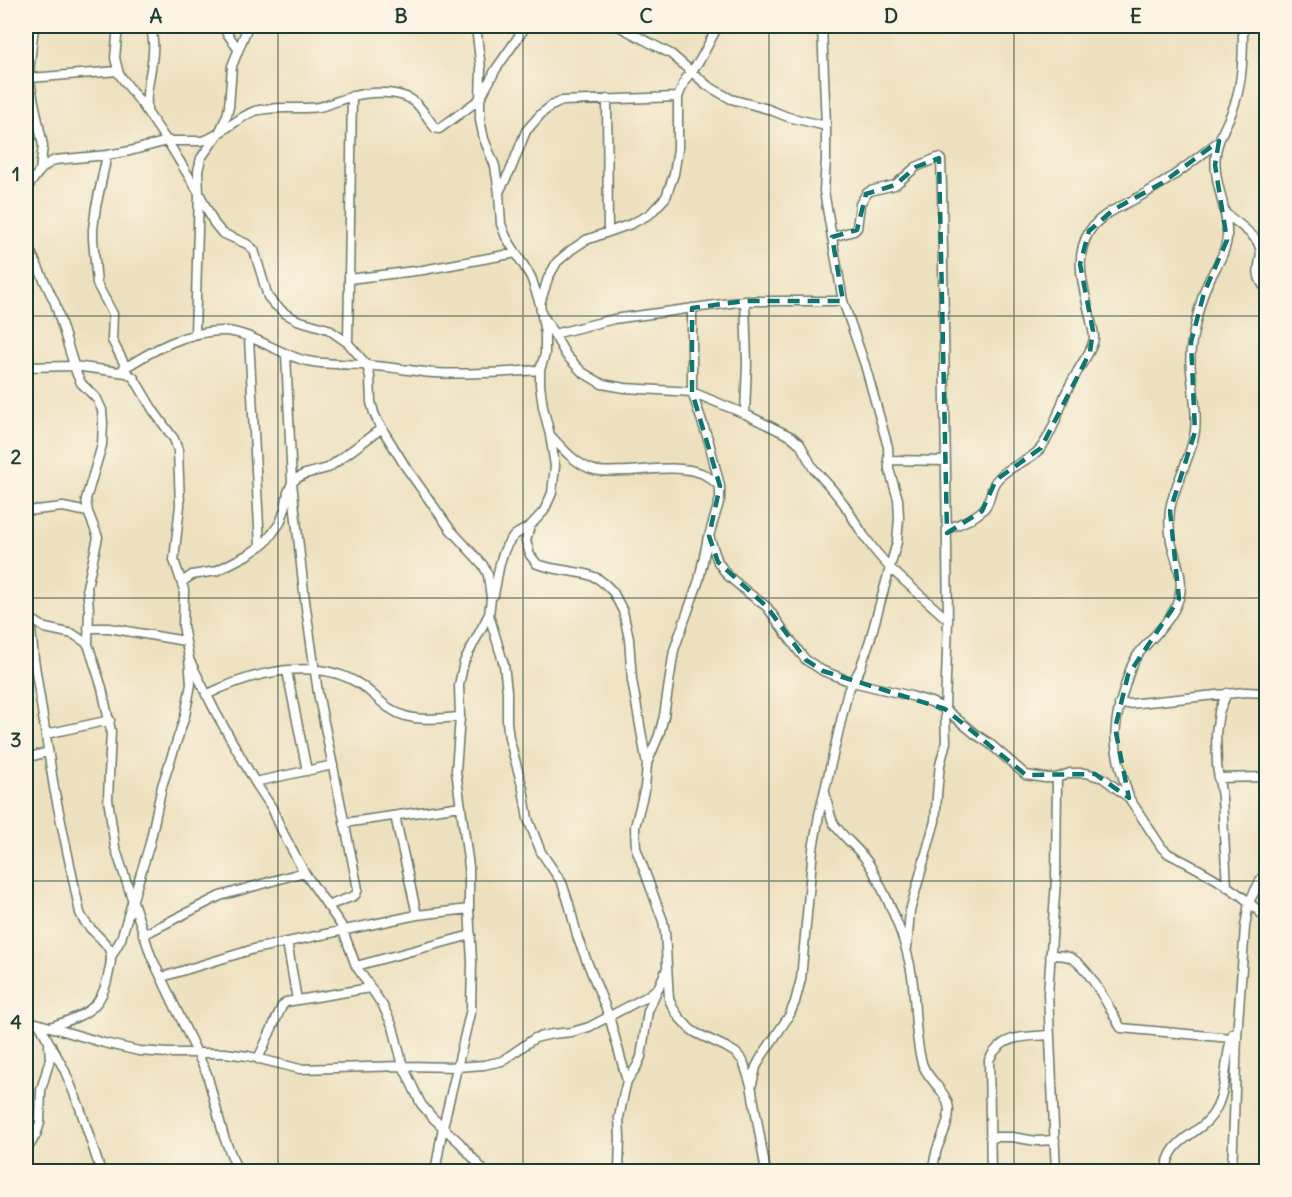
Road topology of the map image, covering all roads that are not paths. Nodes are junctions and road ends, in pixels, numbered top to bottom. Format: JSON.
{"nodes":[{"id":1,"x":34,"y":26,"type":"edge"},
{"id":2,"x":118,"y":26,"type":"edge"},
{"id":3,"x":150,"y":26,"type":"edge"},
{"id":4,"x":222,"y":26,"type":"edge"},
{"id":5,"x":248,"y":26,"type":"edge"},
{"id":6,"x":476,"y":26,"type":"edge"},
{"id":7,"x":618,"y":26,"type":"edge"},
{"id":8,"x":718,"y":26,"type":"edge"},
{"id":9,"x":822,"y":26,"type":"edge"},
{"id":10,"x":1243,"y":26,"type":"edge"},
{"id":11,"x":527,"y":27,"type":"edge"},
{"id":12,"x":238,"y":49,"type":"junction"},
{"id":13,"x":118,"y":71,"type":"junction"},
{"id":14,"x":692,"y":71,"type":"junction"},
{"id":15,"x":30,"y":78,"type":"junction"},
{"id":16,"x":352,"y":96,"type":"junction"},
{"id":17,"x":678,"y":97,"type":"junction"},
{"id":18,"x":480,"y":99,"type":"junction"},
{"id":19,"x":607,"y":99,"type":"junction"},
{"id":20,"x":147,"y":111,"type":"junction"},
{"id":21,"x":826,"y":126,"type":"junction"},
{"id":22,"x":219,"y":133,"type":"junction"},
{"id":23,"x":167,"y":141,"type":"junction"},
{"id":24,"x":1219,"y":141,"type":"junction"},
{"id":25,"x":107,"y":155,"type":"junction"},
{"id":26,"x":39,"y":171,"type":"junction"},
{"id":27,"x":26,"y":190,"type":"edge"},
{"id":28,"x":199,"y":193,"type":"junction"},
{"id":29,"x":499,"y":193,"type":"junction"},
{"id":30,"x":1226,"y":214,"type":"junction"},
{"id":31,"x":608,"y":232,"type":"junction"},
{"id":32,"x":832,"y":237,"type":"junction"},
{"id":33,"x":26,"y":242,"type":"edge"},
{"id":34,"x":516,"y":253,"type":"junction"},
{"id":35,"x":349,"y":279,"type":"junction"},
{"id":36,"x":1266,"y":289,"type":"edge"},
{"id":37,"x":843,"y":301,"type":"junction"},
{"id":38,"x":745,"y":302,"type":"junction"},
{"id":39,"x":540,"y":304,"type":"junction"},
{"id":40,"x":692,"y":308,"type":"junction"},
{"id":41,"x":543,"y":315,"type":"junction"},
{"id":42,"x":195,"y":334,"type":"junction"},
{"id":43,"x":554,"y":334,"type":"junction"},
{"id":44,"x":249,"y":338,"type":"junction"},
{"id":45,"x":348,"y":343,"type":"junction"},
{"id":46,"x":286,"y":354,"type":"junction"},
{"id":47,"x":367,"y":365,"type":"junction"},
{"id":48,"x":74,"y":366,"type":"junction"},
{"id":49,"x":26,"y":367,"type":"edge"},
{"id":50,"x":123,"y":369,"type":"junction"},
{"id":51,"x":540,"y":370,"type":"junction"},
{"id":52,"x":693,"y":392,"type":"junction"},
{"id":53,"x":745,"y":414,"type":"junction"},
{"id":54,"x":382,"y":428,"type":"junction"},
{"id":55,"x":550,"y":435,"type":"junction"},
{"id":56,"x":888,"y":460,"type":"junction"},
{"id":57,"x":946,"y":461,"type":"junction"},
{"id":58,"x":292,"y":483,"type":"junction"},
{"id":59,"x":720,"y":486,"type":"junction"},
{"id":60,"x":26,"y":511,"type":"edge"},
{"id":61,"x":87,"y":512,"type":"junction"},
{"id":62,"x":530,"y":526,"type":"junction"},
{"id":63,"x":947,"y":529,"type":"junction"},
{"id":64,"x":709,"y":536,"type":"junction"},
{"id":65,"x":260,"y":546,"type":"junction"},
{"id":66,"x":890,"y":568,"type":"junction"},
{"id":67,"x":182,"y":582,"type":"junction"},
{"id":68,"x":26,"y":583,"type":"edge"},
{"id":69,"x":489,"y":615,"type":"junction"},
{"id":70,"x":30,"y":618,"type":"junction"},
{"id":71,"x":948,"y":620,"type":"junction"},
{"id":72,"x":88,"y":628,"type":"junction"},
{"id":73,"x":28,"y":634,"type":"edge"},
{"id":74,"x":186,"y":641,"type":"junction"},
{"id":75,"x":88,"y":644,"type":"junction"},
{"id":76,"x":189,"y":658,"type":"junction"},
{"id":77,"x":314,"y":669,"type":"junction"},
{"id":78,"x":287,"y":671,"type":"junction"},
{"id":79,"x":852,"y":682,"type":"junction"},
{"id":80,"x":1227,"y":693,"type":"junction"},
{"id":81,"x":1266,"y":693,"type":"edge"},
{"id":82,"x":207,"y":694,"type":"junction"},
{"id":83,"x":1119,"y":705,"type":"junction"},
{"id":84,"x":945,"y":709,"type":"junction"},
{"id":85,"x":460,"y":717,"type":"junction"},
{"id":86,"x":110,"y":720,"type":"junction"},
{"id":87,"x":46,"y":734,"type":"junction"},
{"id":88,"x":48,"y":752,"type":"junction"},
{"id":89,"x":26,"y":758,"type":"edge"},
{"id":90,"x":333,"y":765,"type":"junction"},
{"id":91,"x":647,"y":765,"type":"junction"},
{"id":92,"x":307,"y":771,"type":"junction"},
{"id":93,"x":1266,"y":777,"type":"edge"},
{"id":94,"x":1057,"y":778,"type":"junction"},
{"id":95,"x":1218,"y":778,"type":"junction"},
{"id":96,"x":255,"y":782,"type":"junction"},
{"id":97,"x":825,"y":790,"type":"junction"},
{"id":98,"x":1129,"y":798,"type":"junction"},
{"id":99,"x":461,"y":806,"type":"junction"},
{"id":100,"x":395,"y":816,"type":"junction"},
{"id":101,"x":344,"y":823,"type":"junction"},
{"id":102,"x":1266,"y":870,"type":"edge"},
{"id":103,"x":304,"y":872,"type":"junction"},
{"id":104,"x":1227,"y":886,"type":"junction"},
{"id":105,"x":132,"y":900,"type":"junction"},
{"id":106,"x":1249,"y":902,"type":"junction"},
{"id":107,"x":327,"y":906,"type":"junction"},
{"id":108,"x":469,"y":909,"type":"junction"},
{"id":109,"x":417,"y":915,"type":"junction"},
{"id":110,"x":1266,"y":919,"type":"edge"},
{"id":111,"x":343,"y":931,"type":"junction"},
{"id":112,"x":143,"y":935,"type":"junction"},
{"id":113,"x":471,"y":935,"type":"junction"},
{"id":114,"x":287,"y":942,"type":"junction"},
{"id":115,"x":907,"y":948,"type":"junction"},
{"id":116,"x":1050,"y":955,"type":"junction"},
{"id":117,"x":111,"y":957,"type":"junction"},
{"id":118,"x":356,"y":966,"type":"junction"},
{"id":119,"x":668,"y":967,"type":"junction"},
{"id":120,"x":162,"y":977,"type":"junction"},
{"id":121,"x":659,"y":987,"type":"junction"},
{"id":122,"x":370,"y":988,"type":"junction"},
{"id":123,"x":297,"y":1000,"type":"junction"},
{"id":124,"x":609,"y":1016,"type":"junction"},
{"id":125,"x":26,"y":1020,"type":"edge"},
{"id":126,"x":1238,"y":1022,"type":"junction"},
{"id":127,"x":39,"y":1024,"type":"junction"},
{"id":128,"x":50,"y":1027,"type":"junction"},
{"id":129,"x":1050,"y":1035,"type":"junction"},
{"id":130,"x":1231,"y":1038,"type":"junction"},
{"id":131,"x":48,"y":1041,"type":"junction"},
{"id":132,"x":197,"y":1053,"type":"junction"},
{"id":133,"x":258,"y":1059,"type":"junction"},
{"id":134,"x":403,"y":1066,"type":"junction"},
{"id":135,"x":457,"y":1067,"type":"junction"},
{"id":136,"x":627,"y":1081,"type":"junction"},
{"id":137,"x":752,"y":1084,"type":"junction"},
{"id":138,"x":443,"y":1127,"type":"junction"},
{"id":139,"x":990,"y":1137,"type":"junction"},
{"id":140,"x":1055,"y":1140,"type":"junction"},
{"id":141,"x":26,"y":1151,"type":"edge"},
{"id":142,"x":100,"y":1172,"type":"edge"},
{"id":143,"x":238,"y":1172,"type":"edge"},
{"id":144,"x":435,"y":1172,"type":"edge"},
{"id":145,"x":485,"y":1172,"type":"edge"},
{"id":146,"x":619,"y":1172,"type":"edge"},
{"id":147,"x":766,"y":1172,"type":"edge"},
{"id":148,"x":932,"y":1172,"type":"edge"},
{"id":149,"x":991,"y":1172,"type":"edge"},
{"id":150,"x":1056,"y":1172,"type":"edge"},
{"id":151,"x":1166,"y":1172,"type":"edge"},
{"id":152,"x":1232,"y":1172,"type":"edge"}],
"edges":[{"from":1,"to":15,"type":"street"},
{"from":2,"to":13,"type":"street"},
{"from":3,"to":20,"type":"street"},
{"from":4,"to":12,"type":"street"},
{"from":5,"to":12,"type":"street"},
{"from":6,"to":18,"type":"street"},
{"from":7,"to":14,"type":"street"},
{"from":8,"to":14,"type":"street"},
{"from":9,"to":21,"type":"street"},
{"from":10,"to":24,"type":"street"},
{"from":11,"to":18,"type":"street"},
{"from":12,"to":22,"type":"street"},
{"from":13,"to":15,"type":"street"},
{"from":13,"to":20,"type":"street"},
{"from":14,"to":17,"type":"street"},
{"from":14,"to":21,"type":"street"},
{"from":15,"to":26,"type":"street"},
{"from":16,"to":18,"type":"street"},
{"from":16,"to":22,"type":"street"},
{"from":16,"to":35,"type":"street"},
{"from":17,"to":19,"type":"street"},
{"from":17,"to":31,"type":"street"},
{"from":18,"to":29,"type":"street"},
{"from":19,"to":29,"type":"street"},
{"from":19,"to":31,"type":"street"},
{"from":20,"to":23,"type":"street"},
{"from":21,"to":32,"type":"street"},
{"from":22,"to":23,"type":"street"},
{"from":22,"to":28,"type":"street"},
{"from":23,"to":25,"type":"street"},
{"from":23,"to":28,"type":"street"},
{"from":24,"to":30,"type":"street"},
{"from":24,"to":63,"type":"street"},
{"from":25,"to":26,"type":"street"},
{"from":25,"to":50,"type":"street"},
{"from":26,"to":27,"type":"street"},
{"from":28,"to":42,"type":"street"},
{"from":28,"to":45,"type":"street"},
{"from":29,"to":34,"type":"street"},
{"from":30,"to":36,"type":"street"},
{"from":30,"to":83,"type":"street"},
{"from":31,"to":39,"type":"street"},
{"from":32,"to":37,"type":"street"},
{"from":32,"to":57,"type":"street"},
{"from":33,"to":48,"type":"street"},
{"from":34,"to":35,"type":"street"},
{"from":34,"to":39,"type":"street"},
{"from":35,"to":45,"type":"street"},
{"from":37,"to":38,"type":"street"},
{"from":37,"to":56,"type":"street"},
{"from":38,"to":40,"type":"street"},
{"from":38,"to":53,"type":"street"},
{"from":39,"to":41,"type":"street"},
{"from":40,"to":43,"type":"street"},
{"from":40,"to":52,"type":"street"},
{"from":41,"to":43,"type":"street"},
{"from":41,"to":51,"type":"street"},
{"from":42,"to":44,"type":"street"},
{"from":42,"to":50,"type":"street"},
{"from":43,"to":52,"type":"street"},
{"from":44,"to":46,"type":"street"},
{"from":44,"to":65,"type":"street"},
{"from":45,"to":47,"type":"street"},
{"from":46,"to":47,"type":"street"},
{"from":46,"to":58,"type":"street"},
{"from":47,"to":51,"type":"street"},
{"from":47,"to":54,"type":"street"},
{"from":48,"to":49,"type":"street"},
{"from":48,"to":50,"type":"street"},
{"from":48,"to":61,"type":"street"},
{"from":50,"to":67,"type":"street"},
{"from":51,"to":55,"type":"street"},
{"from":52,"to":53,"type":"street"},
{"from":52,"to":59,"type":"street"},
{"from":53,"to":66,"type":"street"},
{"from":54,"to":58,"type":"street"},
{"from":54,"to":69,"type":"street"},
{"from":55,"to":59,"type":"street"},
{"from":55,"to":62,"type":"street"},
{"from":56,"to":57,"type":"street"},
{"from":56,"to":66,"type":"street"},
{"from":57,"to":63,"type":"street"},
{"from":58,"to":65,"type":"street"},
{"from":58,"to":77,"type":"street"},
{"from":59,"to":64,"type":"street"},
{"from":60,"to":61,"type":"street"},
{"from":61,"to":72,"type":"street"},
{"from":62,"to":69,"type":"street"},
{"from":62,"to":91,"type":"street"},
{"from":63,"to":71,"type":"street"},
{"from":64,"to":79,"type":"street"},
{"from":64,"to":91,"type":"street"},
{"from":65,"to":67,"type":"street"},
{"from":66,"to":71,"type":"street"},
{"from":66,"to":79,"type":"street"},
{"from":67,"to":74,"type":"street"},
{"from":68,"to":70,"type":"street"},
{"from":69,"to":85,"type":"street"},
{"from":69,"to":124,"type":"street"},
{"from":70,"to":73,"type":"street"},
{"from":70,"to":75,"type":"street"},
{"from":71,"to":84,"type":"street"},
{"from":72,"to":74,"type":"street"},
{"from":72,"to":75,"type":"street"},
{"from":73,"to":87,"type":"street"},
{"from":74,"to":76,"type":"street"},
{"from":75,"to":86,"type":"street"},
{"from":76,"to":82,"type":"street"},
{"from":76,"to":105,"type":"street"},
{"from":77,"to":78,"type":"street"},
{"from":77,"to":85,"type":"street"},
{"from":77,"to":90,"type":"street"},
{"from":78,"to":82,"type":"street"},
{"from":78,"to":92,"type":"street"},
{"from":79,"to":84,"type":"street"},
{"from":79,"to":97,"type":"street"},
{"from":80,"to":81,"type":"street"},
{"from":80,"to":83,"type":"street"},
{"from":80,"to":95,"type":"street"},
{"from":82,"to":96,"type":"street"},
{"from":83,"to":98,"type":"street"},
{"from":84,"to":94,"type":"street"},
{"from":84,"to":115,"type":"street"},
{"from":85,"to":99,"type":"street"},
{"from":86,"to":87,"type":"street"},
{"from":86,"to":105,"type":"street"},
{"from":87,"to":88,"type":"street"},
{"from":88,"to":89,"type":"street"},
{"from":88,"to":117,"type":"street"},
{"from":90,"to":92,"type":"street"},
{"from":90,"to":101,"type":"street"},
{"from":91,"to":119,"type":"street"},
{"from":92,"to":96,"type":"street"},
{"from":93,"to":95,"type":"street"},
{"from":94,"to":98,"type":"street"},
{"from":94,"to":116,"type":"street"},
{"from":95,"to":104,"type":"street"},
{"from":96,"to":103,"type":"street"},
{"from":97,"to":115,"type":"street"},
{"from":97,"to":137,"type":"street"},
{"from":98,"to":104,"type":"street"},
{"from":99,"to":100,"type":"street"},
{"from":99,"to":108,"type":"street"},
{"from":100,"to":101,"type":"street"},
{"from":100,"to":109,"type":"street"},
{"from":101,"to":107,"type":"street"},
{"from":102,"to":106,"type":"street"},
{"from":103,"to":107,"type":"street"},
{"from":103,"to":112,"type":"street"},
{"from":104,"to":106,"type":"street"},
{"from":105,"to":112,"type":"street"},
{"from":105,"to":117,"type":"street"},
{"from":106,"to":110,"type":"street"},
{"from":106,"to":126,"type":"street"},
{"from":107,"to":111,"type":"street"},
{"from":108,"to":109,"type":"street"},
{"from":108,"to":113,"type":"street"},
{"from":109,"to":111,"type":"street"},
{"from":111,"to":114,"type":"street"},
{"from":111,"to":118,"type":"street"},
{"from":112,"to":120,"type":"street"},
{"from":113,"to":118,"type":"street"},
{"from":113,"to":135,"type":"street"},
{"from":114,"to":120,"type":"street"},
{"from":114,"to":123,"type":"street"},
{"from":115,"to":148,"type":"street"},
{"from":116,"to":129,"type":"street"},
{"from":116,"to":130,"type":"street"},
{"from":117,"to":128,"type":"street"},
{"from":118,"to":122,"type":"street"},
{"from":119,"to":121,"type":"street"},
{"from":119,"to":137,"type":"street"},
{"from":120,"to":132,"type":"street"},
{"from":121,"to":124,"type":"street"},
{"from":121,"to":136,"type":"street"},
{"from":122,"to":123,"type":"street"},
{"from":122,"to":134,"type":"street"},
{"from":123,"to":133,"type":"street"},
{"from":124,"to":135,"type":"street"},
{"from":124,"to":136,"type":"street"},
{"from":125,"to":127,"type":"street"},
{"from":126,"to":130,"type":"street"},
{"from":126,"to":152,"type":"street"},
{"from":127,"to":128,"type":"street"},
{"from":127,"to":131,"type":"street"},
{"from":128,"to":132,"type":"street"},
{"from":129,"to":139,"type":"street"},
{"from":129,"to":140,"type":"street"},
{"from":130,"to":151,"type":"street"},
{"from":131,"to":141,"type":"street"},
{"from":131,"to":142,"type":"street"},
{"from":132,"to":133,"type":"street"},
{"from":132,"to":143,"type":"street"},
{"from":133,"to":134,"type":"street"},
{"from":134,"to":135,"type":"street"},
{"from":134,"to":138,"type":"street"},
{"from":135,"to":138,"type":"street"},
{"from":136,"to":146,"type":"street"},
{"from":137,"to":147,"type":"street"},
{"from":138,"to":144,"type":"street"},
{"from":138,"to":145,"type":"street"},
{"from":139,"to":140,"type":"street"},
{"from":139,"to":149,"type":"street"},
{"from":140,"to":150,"type":"street"}]}
